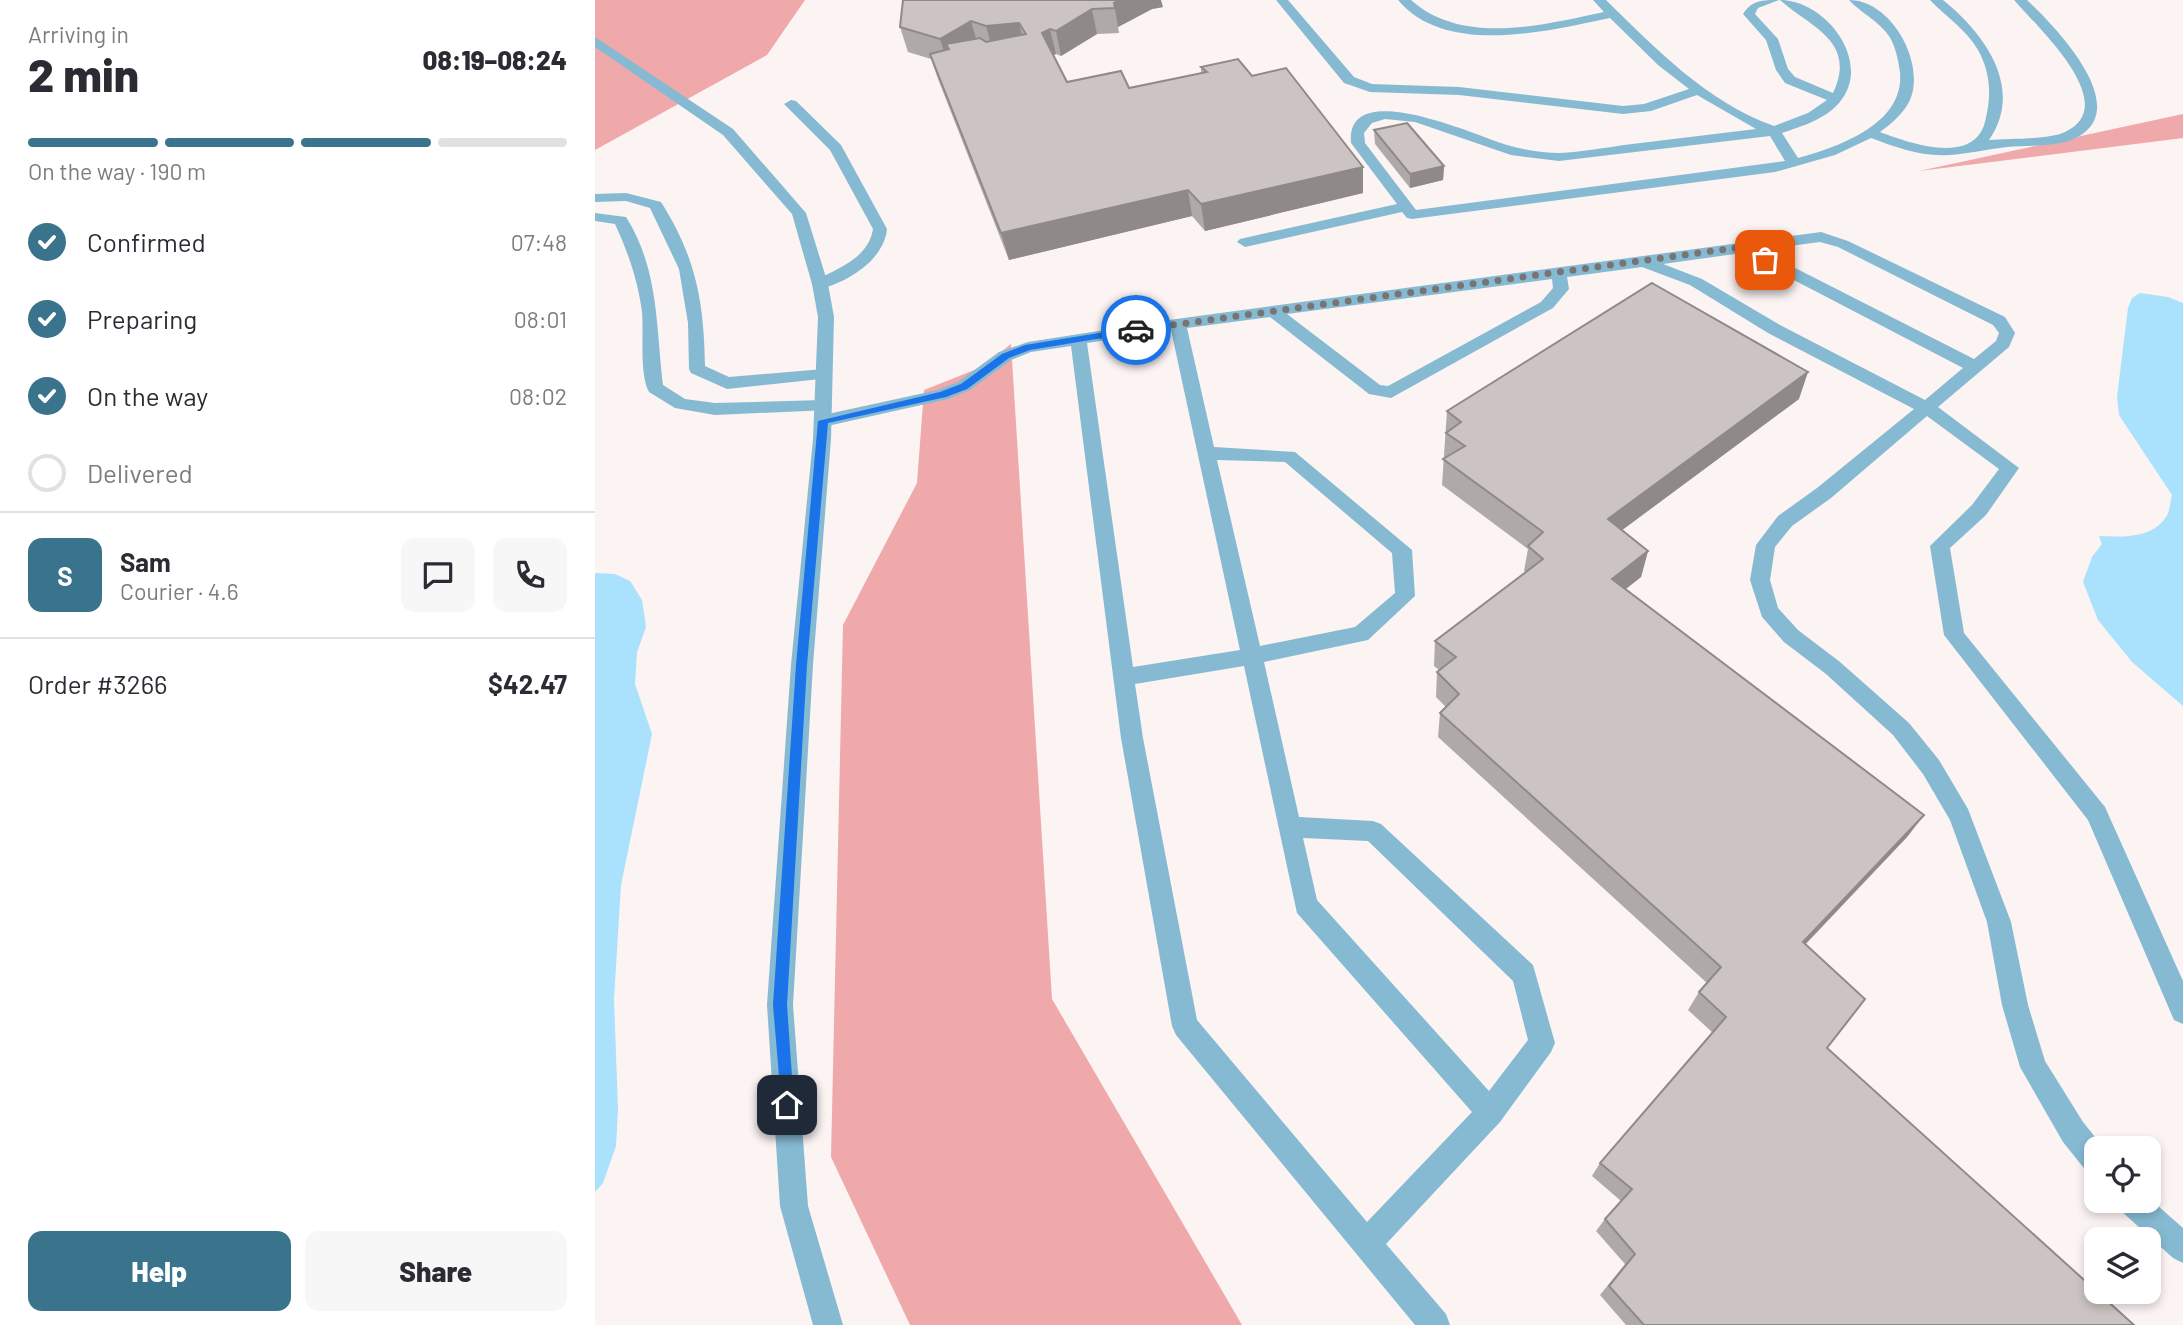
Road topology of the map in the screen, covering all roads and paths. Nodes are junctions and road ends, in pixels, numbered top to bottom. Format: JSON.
{"nodes":[{"id":1,"x":1282,"y":0,"type":"edge"},
{"id":2,"x":1403,"y":0,"type":"edge"},
{"id":3,"x":1599,"y":0,"type":"edge"},
{"id":4,"x":1773,"y":0,"type":"edge"},
{"id":5,"x":1786,"y":0,"type":"edge"},
{"id":6,"x":1855,"y":0,"type":"edge"},
{"id":7,"x":1936,"y":0,"type":"edge"},
{"id":8,"x":2020,"y":0,"type":"edge"},
{"id":9,"x":1612,"y":14,"type":"junction"},
{"id":10,"x":595,"y":41,"type":"edge"},
{"id":11,"x":1698,"y":90,"type":"junction"},
{"id":12,"x":1835,"y":98,"type":"junction"},
{"id":13,"x":791,"y":104,"type":"dead end"},
{"id":14,"x":1774,"y":131,"type":"junction"},
{"id":15,"x":1868,"y":133,"type":"junction"},
{"id":16,"x":1974,"y":146,"type":"junction"},
{"id":17,"x":1794,"y":164,"type":"junction"},
{"id":18,"x":595,"y":198,"type":"edge"},
{"id":19,"x":1405,"y":207,"type":"junction"},
{"id":20,"x":595,"y":217,"type":"edge"},
{"id":21,"x":1245,"y":242,"type":"dead end"},
{"id":22,"x":1742,"y":247,"type":"junction"},
{"id":23,"x":1643,"y":262,"type":"junction"},
{"id":24,"x":1559,"y":273,"type":"junction"},
{"id":25,"x":820,"y":284,"type":"junction"},
{"id":26,"x":1274,"y":312,"type":"junction"},
{"id":27,"x":1178,"y":324,"type":"junction"},
{"id":28,"x":1078,"y":339,"type":"junction"},
{"id":29,"x":1975,"y":368,"type":"junction"},
{"id":30,"x":824,"y":374,"type":"junction"},
{"id":31,"x":1927,"y":408,"type":"junction"},
{"id":32,"x":823,"y":414,"type":"junction"},
{"id":33,"x":1206,"y":453,"type":"junction"},
{"id":34,"x":1252,"y":656,"type":"junction"},
{"id":35,"x":1124,"y":677,"type":"junction"},
{"id":36,"x":1289,"y":827,"type":"junction"},
{"id":37,"x":2183,"y":1011,"type":"edge"},
{"id":38,"x":1490,"y":1112,"type":"junction"},
{"id":39,"x":2084,"y":1146,"type":"edge"},
{"id":40,"x":2144,"y":1213,"type":"edge"},
{"id":41,"x":1367,"y":1243,"type":"junction"},
{"id":42,"x":2183,"y":1248,"type":"edge"},
{"id":43,"x":828,"y":1325,"type":"edge"},
{"id":44,"x":1435,"y":1325,"type":"edge"}],
"edges":[{"from":1,"to":11,"type":"street"},
{"from":2,"to":9,"type":"street"},
{"from":3,"to":9,"type":"street"},
{"from":4,"to":12,"type":"street"},
{"from":5,"to":12,"type":"street"},
{"from":6,"to":15,"type":"street"},
{"from":7,"to":16,"type":"street"},
{"from":8,"to":16,"type":"street"},
{"from":9,"to":11,"type":"street"},
{"from":10,"to":25,"type":"street"},
{"from":11,"to":14,"type":"street"},
{"from":12,"to":14,"type":"street"},
{"from":13,"to":25,"type":"street"},
{"from":14,"to":17,"type":"street"},
{"from":14,"to":19,"type":"street"},
{"from":15,"to":16,"type":"street"},
{"from":15,"to":17,"type":"street"},
{"from":17,"to":19,"type":"street"},
{"from":18,"to":30,"type":"street"},
{"from":19,"to":21,"type":"street"},
{"from":20,"to":32,"type":"street"},
{"from":22,"to":23,"type":"street"},
{"from":22,"to":29,"type":"street"},
{"from":22,"to":29,"type":"street"},
{"from":23,"to":24,"type":"street"},
{"from":23,"to":31,"type":"street"},
{"from":24,"to":26,"type":"street"},
{"from":24,"to":26,"type":"street"},
{"from":25,"to":30,"type":"street"},
{"from":26,"to":27,"type":"street"},
{"from":27,"to":28,"type":"street"},
{"from":27,"to":33,"type":"street"},
{"from":28,"to":32,"type":"street"},
{"from":28,"to":35,"type":"street"},
{"from":29,"to":31,"type":"street"},
{"from":30,"to":32,"type":"street"},
{"from":31,"to":37,"type":"street"},
{"from":31,"to":39,"type":"street"},
{"from":32,"to":43,"type":"street"},
{"from":33,"to":34,"type":"street"},
{"from":33,"to":34,"type":"street"},
{"from":34,"to":35,"type":"street"},
{"from":34,"to":36,"type":"street"},
{"from":35,"to":41,"type":"street"},
{"from":36,"to":38,"type":"street"},
{"from":36,"to":38,"type":"street"},
{"from":38,"to":41,"type":"street"},
{"from":40,"to":42,"type":"street"},
{"from":41,"to":44,"type":"street"}]}
